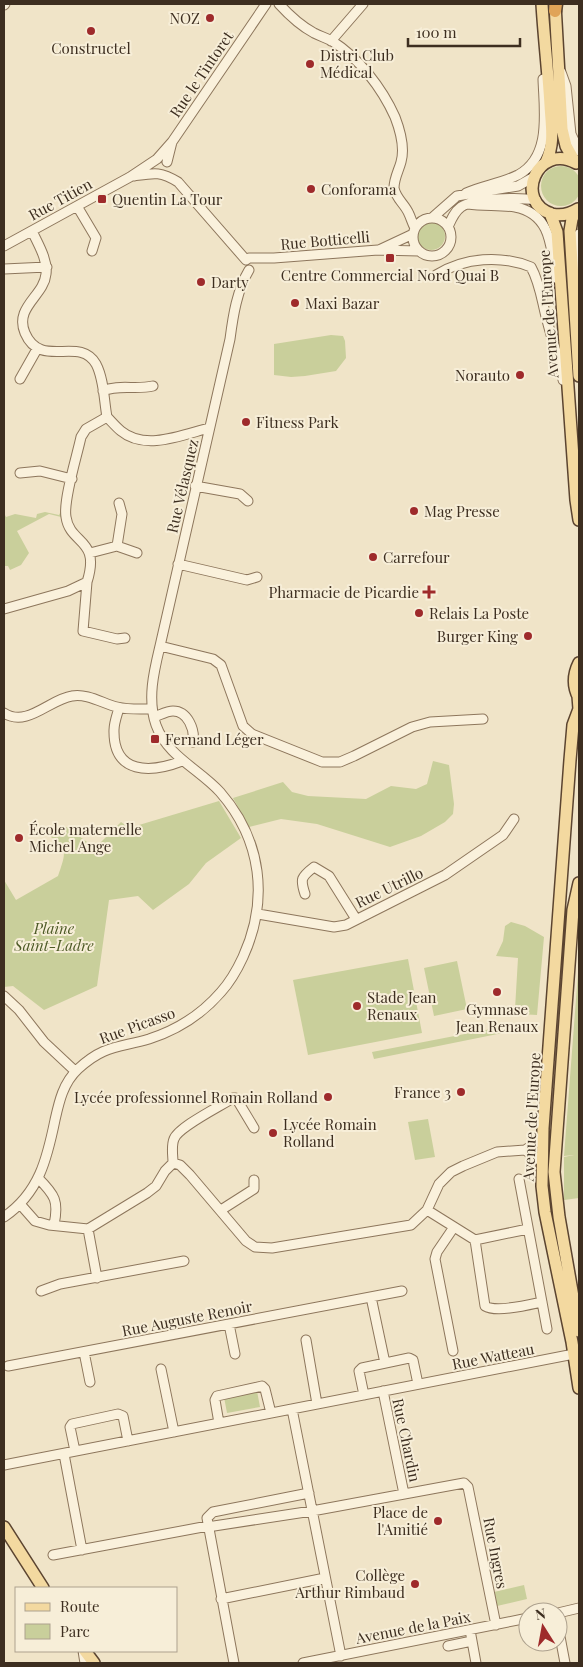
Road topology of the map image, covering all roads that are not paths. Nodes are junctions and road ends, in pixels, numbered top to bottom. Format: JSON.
{"nodes":[{"id":1,"x":266,"y":4,"type":"edge"},
{"id":2,"x":280,"y":4,"type":"edge"},
{"id":3,"x":363,"y":4,"type":"edge"},
{"id":4,"x":555,"y":6,"type":"edge"},
{"id":5,"x":542,"y":9,"type":"edge"},
{"id":6,"x":331,"y":41,"type":"junction"},
{"id":7,"x":172,"y":142,"type":"junction"},
{"id":8,"x":578,"y":159,"type":"edge"},
{"id":9,"x":156,"y":160,"type":"junction"},
{"id":10,"x":546,"y":162,"type":"junction"},
{"id":11,"x":168,"y":164,"type":"junction"},
{"id":12,"x":159,"y":173,"type":"junction"},
{"id":13,"x":130,"y":177,"type":"junction"},
{"id":14,"x":534,"y":178,"type":"junction"},
{"id":15,"x":178,"y":182,"type":"junction"},
{"id":16,"x":466,"y":193,"type":"junction"},
{"id":17,"x":536,"y":200,"type":"junction"},
{"id":18,"x":468,"y":204,"type":"junction"},
{"id":19,"x":77,"y":206,"type":"junction"},
{"id":20,"x":578,"y":209,"type":"edge"},
{"id":21,"x":409,"y":212,"type":"junction"},
{"id":22,"x":550,"y":213,"type":"junction"},
{"id":23,"x":429,"y":218,"type":"junction"},
{"id":24,"x":448,"y":227,"type":"junction"},
{"id":25,"x":32,"y":231,"type":"junction"},
{"id":26,"x":414,"y":231,"type":"junction"},
{"id":27,"x":579,"y":234,"type":"edge"},
{"id":28,"x":4,"y":246,"type":"edge"},
{"id":29,"x":378,"y":250,"type":"junction"},
{"id":30,"x":92,"y":251,"type":"dead end"},
{"id":31,"x":419,"y":251,"type":"junction"},
{"id":32,"x":250,"y":264,"type":"junction"},
{"id":33,"x":46,"y":267,"type":"junction"},
{"id":34,"x":4,"y":269,"type":"edge"},
{"id":35,"x":436,"y":275,"type":"dead end"},
{"id":36,"x":563,"y":308,"type":"junction"},
{"id":37,"x":576,"y":335,"type":"junction"},
{"id":38,"x":37,"y":349,"type":"junction"},
{"id":39,"x":579,"y":376,"type":"edge"},
{"id":40,"x":20,"y":379,"type":"dead end"},
{"id":41,"x":153,"y":386,"type":"dead end"},
{"id":42,"x":103,"y":391,"type":"junction"},
{"id":43,"x":571,"y":414,"type":"junction"},
{"id":44,"x":107,"y":417,"type":"junction"},
{"id":45,"x":208,"y":428,"type":"junction"},
{"id":46,"x":20,"y":473,"type":"dead end"},
{"id":47,"x":72,"y":479,"type":"junction"},
{"id":48,"x":196,"y":486,"type":"junction"},
{"id":49,"x":248,"y":501,"type":"dead end"},
{"id":50,"x":119,"y":502,"type":"dead end"},
{"id":51,"x":579,"y":520,"type":"edge"},
{"id":52,"x":117,"y":546,"type":"junction"},
{"id":53,"x":90,"y":553,"type":"junction"},
{"id":54,"x":137,"y":553,"type":"dead end"},
{"id":55,"x":178,"y":564,"type":"junction"},
{"id":56,"x":257,"y":577,"type":"dead end"},
{"id":57,"x":87,"y":582,"type":"junction"},
{"id":58,"x":4,"y":609,"type":"edge"},
{"id":59,"x":125,"y":638,"type":"dead end"},
{"id":60,"x":160,"y":646,"type":"junction"},
{"id":61,"x":579,"y":663,"type":"edge"},
{"id":62,"x":578,"y":697,"type":"edge"},
{"id":63,"x":119,"y":708,"type":"junction"},
{"id":64,"x":4,"y":712,"type":"edge"},
{"id":65,"x":153,"y":713,"type":"junction"},
{"id":66,"x":483,"y":719,"type":"dead end"},
{"id":67,"x":193,"y":742,"type":"dead end"},
{"id":68,"x":182,"y":761,"type":"junction"},
{"id":69,"x":514,"y":819,"type":"dead end"},
{"id":70,"x":579,"y":883,"type":"edge"},
{"id":71,"x":306,"y":894,"type":"dead end"},
{"id":72,"x":258,"y":914,"type":"junction"},
{"id":73,"x":356,"y":919,"type":"junction"},
{"id":74,"x":4,"y":996,"type":"edge"},
{"id":75,"x":75,"y":1071,"type":"junction"},
{"id":76,"x":254,"y":1128,"type":"dead end"},
{"id":77,"x":543,"y":1138,"type":"junction"},
{"id":78,"x":525,"y":1150,"type":"junction"},
{"id":79,"x":542,"y":1162,"type":"junction"},
{"id":80,"x":173,"y":1163,"type":"junction"},
{"id":81,"x":38,"y":1178,"type":"junction"},
{"id":82,"x":519,"y":1179,"type":"dead end"},
{"id":83,"x":254,"y":1180,"type":"dead end"},
{"id":84,"x":20,"y":1204,"type":"junction"},
{"id":85,"x":221,"y":1210,"type":"junction"},
{"id":86,"x":427,"y":1210,"type":"junction"},
{"id":87,"x":4,"y":1217,"type":"edge"},
{"id":88,"x":54,"y":1225,"type":"junction"},
{"id":89,"x":454,"y":1227,"type":"junction"},
{"id":90,"x":88,"y":1229,"type":"junction"},
{"id":91,"x":528,"y":1229,"type":"junction"},
{"id":92,"x":475,"y":1240,"type":"junction"},
{"id":93,"x":184,"y":1262,"type":"dead end"},
{"id":94,"x":97,"y":1278,"type":"junction"},
{"id":95,"x":41,"y":1291,"type":"dead end"},
{"id":96,"x":402,"y":1291,"type":"dead end"},
{"id":97,"x":372,"y":1297,"type":"junction"},
{"id":98,"x":542,"y":1302,"type":"junction"},
{"id":99,"x":229,"y":1324,"type":"junction"},
{"id":100,"x":547,"y":1329,"type":"dead end"},
{"id":101,"x":579,"y":1331,"type":"edge"},
{"id":102,"x":306,"y":1340,"type":"dead end"},
{"id":103,"x":453,"y":1351,"type":"dead end"},
{"id":104,"x":84,"y":1352,"type":"junction"},
{"id":105,"x":235,"y":1354,"type":"dead end"},
{"id":106,"x":576,"y":1354,"type":"edge"},
{"id":107,"x":385,"y":1363,"type":"junction"},
{"id":108,"x":8,"y":1366,"type":"dead end"},
{"id":109,"x":161,"y":1368,"type":"dead end"},
{"id":110,"x":90,"y":1382,"type":"dead end"},
{"id":111,"x":418,"y":1384,"type":"junction"},
{"id":112,"x":579,"y":1388,"type":"edge"},
{"id":113,"x":383,"y":1391,"type":"junction"},
{"id":114,"x":364,"y":1395,"type":"junction"},
{"id":115,"x":317,"y":1404,"type":"junction"},
{"id":116,"x":292,"y":1409,"type":"junction"},
{"id":117,"x":271,"y":1413,"type":"junction"},
{"id":118,"x":219,"y":1423,"type":"junction"},
{"id":119,"x":174,"y":1432,"type":"junction"},
{"id":120,"x":128,"y":1441,"type":"junction"},
{"id":121,"x":75,"y":1452,"type":"junction"},
{"id":122,"x":64,"y":1454,"type":"junction"},
{"id":123,"x":4,"y":1465,"type":"edge"},
{"id":124,"x":309,"y":1493,"type":"junction"},
{"id":125,"x":400,"y":1494,"type":"junction"},
{"id":126,"x":312,"y":1511,"type":"junction"},
{"id":127,"x":208,"y":1526,"type":"junction"},
{"id":128,"x":4,"y":1527,"type":"edge"},
{"id":129,"x":82,"y":1550,"type":"junction"},
{"id":130,"x":53,"y":1555,"type":"dead end"},
{"id":131,"x":325,"y":1578,"type":"junction"},
{"id":132,"x":42,"y":1587,"type":"edge"},
{"id":133,"x":222,"y":1599,"type":"junction"},
{"id":134,"x":518,"y":1620,"type":"edge"},
{"id":135,"x":496,"y":1625,"type":"junction"},
{"id":136,"x":470,"y":1630,"type":"junction"},
{"id":137,"x":472,"y":1641,"type":"junction"},
{"id":138,"x":448,"y":1646,"type":"dead end"},
{"id":139,"x":85,"y":1652,"type":"edge"},
{"id":140,"x":341,"y":1656,"type":"junction"},
{"id":141,"x":94,"y":1663,"type":"edge"},
{"id":142,"x":234,"y":1663,"type":"edge"},
{"id":143,"x":303,"y":1663,"type":"edge"},
{"id":144,"x":476,"y":1663,"type":"edge"}],
"edges":[{"from":1,"to":7,"type":"street","name":"Rue le Tintoret"},
{"from":2,"to":6,"type":"street"},
{"from":3,"to":6,"type":"street"},
{"from":4,"to":8,"type":"main road"},
{"from":5,"to":10,"type":"main road"},
{"from":5,"to":16,"type":"street"},
{"from":6,"to":21,"type":"street"},
{"from":7,"to":9,"type":"street","name":"Rue Titien"},
{"from":7,"to":11,"type":"street","name":"Rue le Tintoret"},
{"from":8,"to":10,"type":"main road"},
{"from":9,"to":11,"type":"street"},
{"from":9,"to":12,"type":"street"},
{"from":9,"to":13,"type":"street","name":"Rue Titien"},
{"from":10,"to":14,"type":"main road"},
{"from":11,"to":12,"type":"street"},
{"from":11,"to":15,"type":"street"},
{"from":12,"to":13,"type":"street","name":"Rue Titien"},
{"from":12,"to":15,"type":"street"},
{"from":13,"to":19,"type":"street","name":"Rue Titien"},
{"from":14,"to":16,"type":"street"},
{"from":14,"to":17,"type":"main road"},
{"from":15,"to":32,"type":"street"},
{"from":16,"to":23,"type":"street"},
{"from":17,"to":18,"type":"street"},
{"from":17,"to":22,"type":"main road"},
{"from":18,"to":24,"type":"street"},
{"from":18,"to":36,"type":"street"},
{"from":19,"to":25,"type":"street","name":"Rue Titien"},
{"from":19,"to":30,"type":"street"},
{"from":20,"to":22,"type":"main road"},
{"from":20,"to":37,"type":"main road","name":"Avenue de l'Europe"},
{"from":21,"to":23,"type":"street"},
{"from":21,"to":26,"type":"street"},
{"from":22,"to":36,"type":"main road","name":"Avenue de l'Europe"},
{"from":23,"to":24,"type":"street"},
{"from":23,"to":26,"type":"street"},
{"from":24,"to":31,"type":"street"},
{"from":25,"to":28,"type":"street","name":"Rue Titien"},
{"from":25,"to":33,"type":"street"},
{"from":26,"to":29,"type":"street","name":"Rue Botticelli"},
{"from":26,"to":31,"type":"street"},
{"from":27,"to":37,"type":"street"},
{"from":29,"to":31,"type":"street","name":"Rue Botticelli"},
{"from":29,"to":32,"type":"street","name":"Rue Botticelli"},
{"from":32,"to":45,"type":"street","name":"Rue Vélasquez"},
{"from":33,"to":34,"type":"street"},
{"from":33,"to":38,"type":"street"},
{"from":35,"to":43,"type":"street","name":"Avenue de l'Europe"},
{"from":36,"to":43,"type":"main road","name":"Avenue de l'Europe"},
{"from":37,"to":39,"type":"main road","name":"Avenue de l'Europe"},
{"from":38,"to":40,"type":"street"},
{"from":38,"to":42,"type":"street"},
{"from":41,"to":42,"type":"street"},
{"from":42,"to":44,"type":"street"},
{"from":43,"to":51,"type":"main road","name":"Avenue de l'Europe"},
{"from":44,"to":45,"type":"street"},
{"from":44,"to":47,"type":"street"},
{"from":45,"to":48,"type":"street","name":"Rue Vélasquez"},
{"from":46,"to":47,"type":"street"},
{"from":47,"to":53,"type":"street"},
{"from":48,"to":49,"type":"street"},
{"from":48,"to":55,"type":"street","name":"Rue Vélasquez"},
{"from":50,"to":52,"type":"street"},
{"from":52,"to":53,"type":"street"},
{"from":52,"to":54,"type":"street"},
{"from":53,"to":57,"type":"street"},
{"from":55,"to":56,"type":"street"},
{"from":55,"to":60,"type":"street","name":"Rue Vélasquez"},
{"from":57,"to":58,"type":"street"},
{"from":57,"to":59,"type":"street"},
{"from":60,"to":65,"type":"street","name":"Rue Vélasquez"},
{"from":60,"to":66,"type":"street"},
{"from":61,"to":62,"type":"main road","name":"Avenue de l'Europe"},
{"from":62,"to":77,"type":"main road","name":"Avenue de l'Europe"},
{"from":63,"to":64,"type":"street"},
{"from":63,"to":65,"type":"street"},
{"from":63,"to":68,"type":"street"},
{"from":65,"to":67,"type":"street"},
{"from":65,"to":68,"type":"street","name":"Rue Picasso"},
{"from":68,"to":72,"type":"street","name":"Rue Picasso"},
{"from":69,"to":73,"type":"street","name":"Rue Utrillo"},
{"from":70,"to":101,"type":"main road","name":"Avenue de l'Europe"},
{"from":71,"to":73,"type":"street"},
{"from":72,"to":73,"type":"street","name":"Rue Utrillo"},
{"from":72,"to":75,"type":"street","name":"Rue Picasso"},
{"from":74,"to":75,"type":"street"},
{"from":75,"to":81,"type":"street","name":"Rue Picasso"},
{"from":76,"to":80,"type":"street"},
{"from":77,"to":78,"type":"street"},
{"from":77,"to":79,"type":"main road","name":"Avenue de l'Europe"},
{"from":78,"to":79,"type":"street"},
{"from":78,"to":86,"type":"street"},
{"from":79,"to":106,"type":"main road","name":"Avenue de l'Europe"},
{"from":80,"to":85,"type":"street"},
{"from":80,"to":90,"type":"street"},
{"from":81,"to":84,"type":"street","name":"Rue Picasso"},
{"from":81,"to":88,"type":"street"},
{"from":82,"to":91,"type":"street"},
{"from":83,"to":85,"type":"street"},
{"from":84,"to":87,"type":"street","name":"Rue Picasso"},
{"from":84,"to":88,"type":"street"},
{"from":85,"to":86,"type":"street"},
{"from":86,"to":89,"type":"street"},
{"from":88,"to":90,"type":"street"},
{"from":89,"to":92,"type":"street"},
{"from":89,"to":103,"type":"street"},
{"from":90,"to":94,"type":"street"},
{"from":91,"to":92,"type":"street"},
{"from":91,"to":98,"type":"street"},
{"from":92,"to":98,"type":"street"},
{"from":93,"to":94,"type":"street"},
{"from":94,"to":95,"type":"street"},
{"from":96,"to":97,"type":"street","name":"Rue Auguste Renoir"},
{"from":97,"to":99,"type":"street","name":"Rue Auguste Renoir"},
{"from":97,"to":107,"type":"street"},
{"from":98,"to":100,"type":"street"},
{"from":99,"to":104,"type":"street","name":"Rue Auguste Renoir"},
{"from":99,"to":105,"type":"street"},
{"from":102,"to":115,"type":"street"},
{"from":104,"to":108,"type":"street","name":"Rue Auguste Renoir"},
{"from":104,"to":110,"type":"street"},
{"from":106,"to":111,"type":"street","name":"Rue Watteau"},
{"from":106,"to":112,"type":"main road","name":"Avenue de l'Europe"},
{"from":107,"to":111,"type":"street"},
{"from":107,"to":114,"type":"street"},
{"from":109,"to":119,"type":"street"},
{"from":111,"to":113,"type":"street","name":"Rue Watteau"},
{"from":113,"to":114,"type":"street","name":"Rue Watteau"},
{"from":113,"to":125,"type":"street","name":"Rue Chardin"},
{"from":114,"to":115,"type":"street","name":"Rue Watteau"},
{"from":115,"to":116,"type":"street","name":"Rue Watteau"},
{"from":116,"to":117,"type":"street","name":"Rue Watteau"},
{"from":116,"to":124,"type":"street"},
{"from":117,"to":118,"type":"street","name":"Rue Watteau"},
{"from":117,"to":118,"type":"street"},
{"from":118,"to":119,"type":"street","name":"Rue Watteau"},
{"from":119,"to":120,"type":"street","name":"Rue Watteau"},
{"from":120,"to":121,"type":"street","name":"Rue Watteau"},
{"from":120,"to":121,"type":"street"},
{"from":121,"to":122,"type":"street","name":"Rue Watteau"},
{"from":122,"to":123,"type":"street","name":"Rue Watteau"},
{"from":122,"to":129,"type":"street"},
{"from":124,"to":126,"type":"street"},
{"from":124,"to":127,"type":"street"},
{"from":125,"to":126,"type":"street"},
{"from":125,"to":135,"type":"street","name":"Rue Ingres"},
{"from":126,"to":127,"type":"street"},
{"from":126,"to":131,"type":"street"},
{"from":127,"to":129,"type":"street"},
{"from":127,"to":133,"type":"street"},
{"from":128,"to":132,"type":"main road"},
{"from":129,"to":130,"type":"street"},
{"from":131,"to":133,"type":"street"},
{"from":131,"to":140,"type":"street"},
{"from":133,"to":142,"type":"street"},
{"from":134,"to":135,"type":"street","name":"Avenue de la Paix"},
{"from":135,"to":136,"type":"street","name":"Avenue de la Paix"},
{"from":136,"to":137,"type":"street"},
{"from":136,"to":140,"type":"street","name":"Avenue de la Paix"},
{"from":137,"to":138,"type":"street"},
{"from":137,"to":144,"type":"street"},
{"from":139,"to":141,"type":"main road"},
{"from":140,"to":143,"type":"street","name":"Avenue de la Paix"}]}
